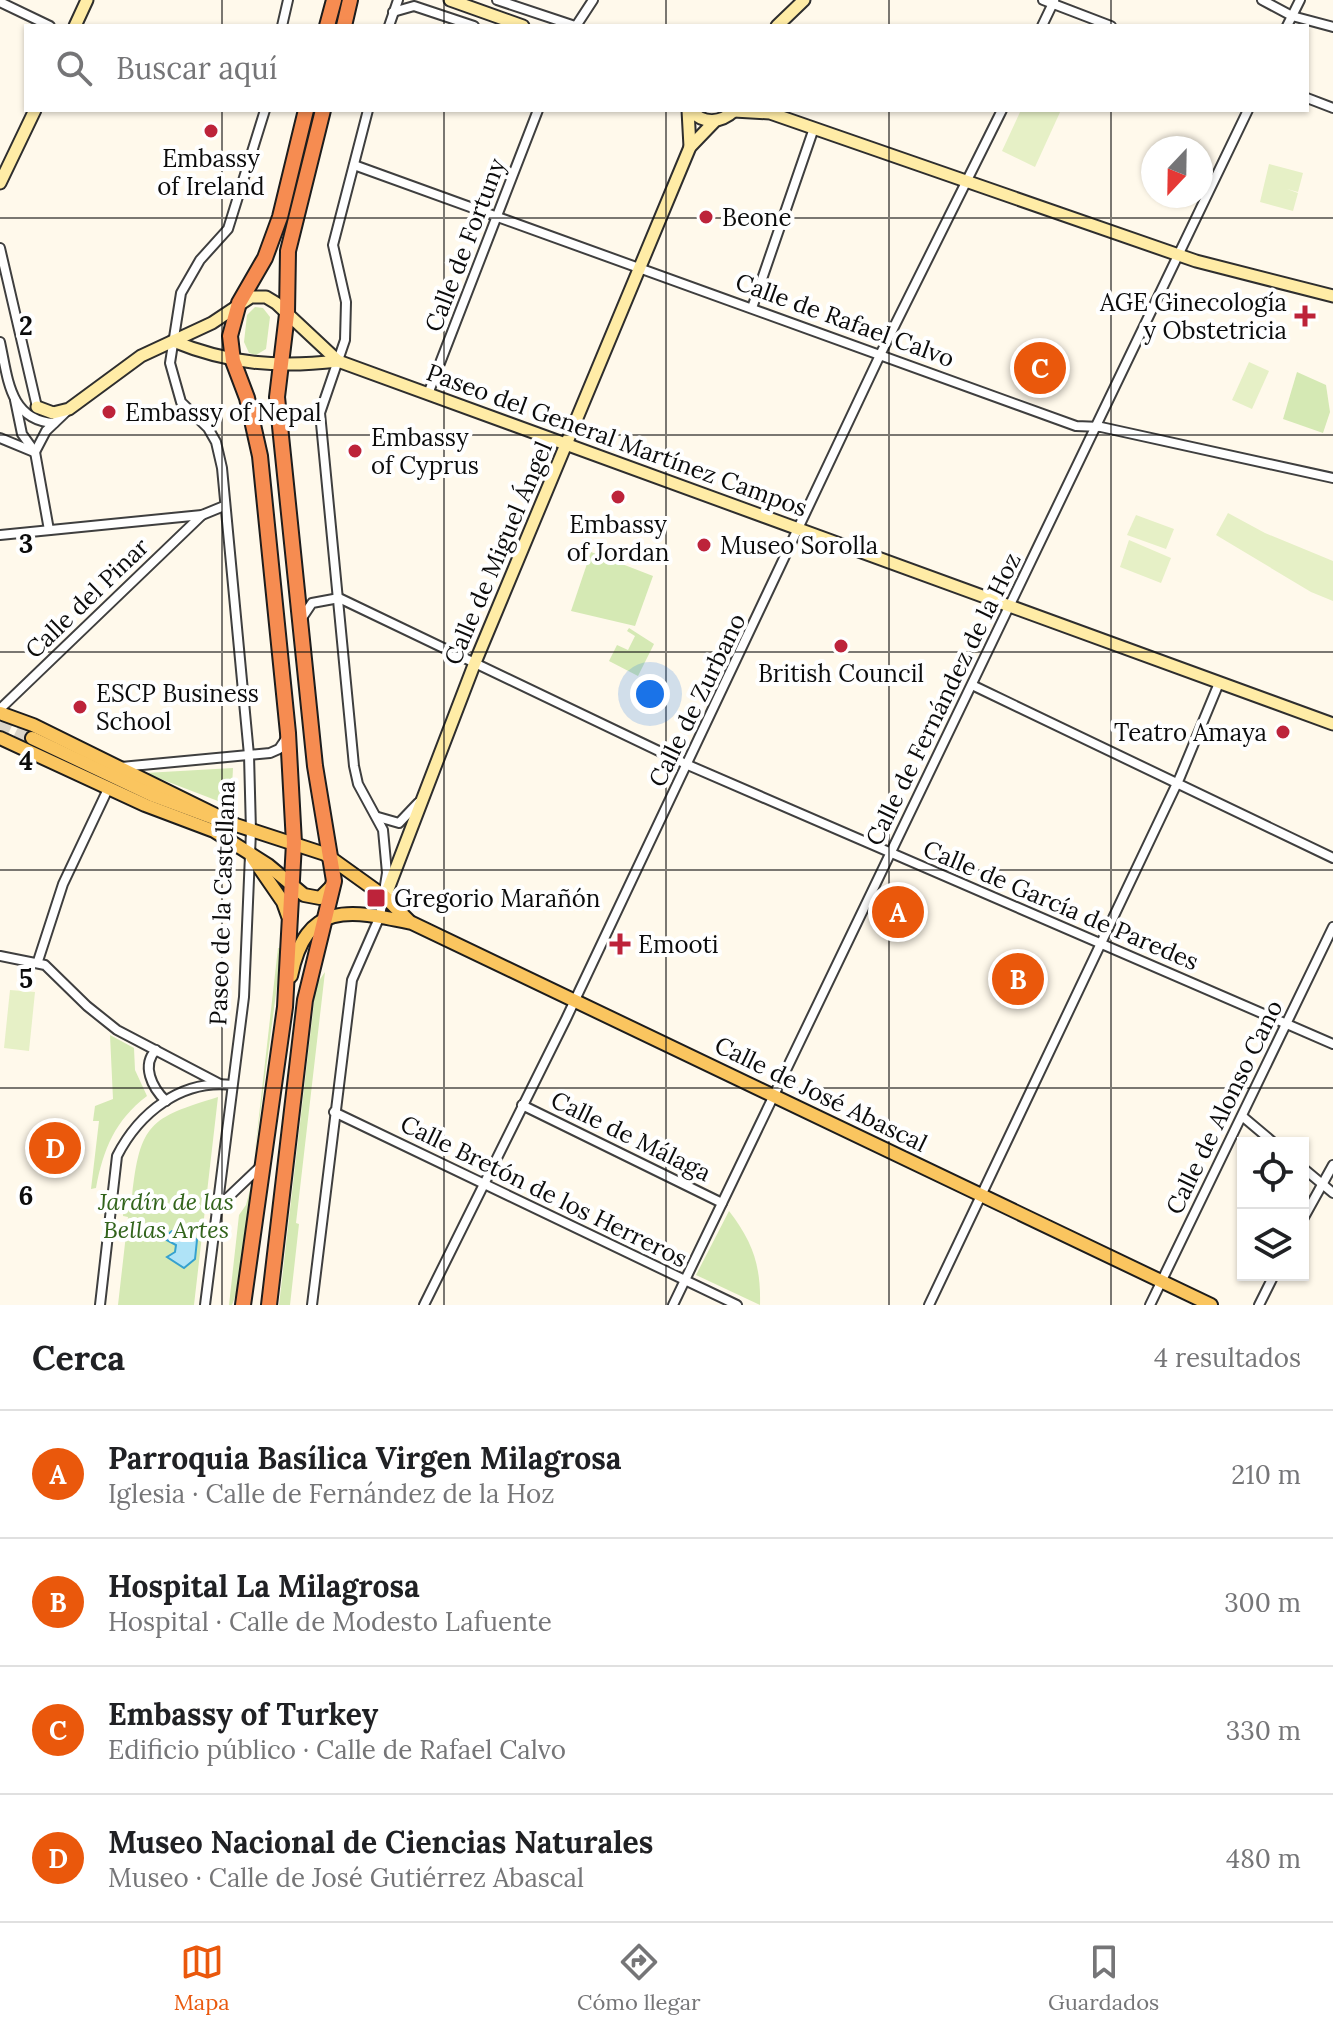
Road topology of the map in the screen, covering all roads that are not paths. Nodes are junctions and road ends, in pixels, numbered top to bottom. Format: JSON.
{"nodes":[{"id":1,"x":87,"y":0,"type":"edge"},
{"id":2,"x":288,"y":0,"type":"edge"},
{"id":3,"x":334,"y":0,"type":"edge"},
{"id":4,"x":350,"y":0,"type":"edge"},
{"id":5,"x":398,"y":0,"type":"edge"},
{"id":6,"x":450,"y":0,"type":"edge"},
{"id":7,"x":497,"y":0,"type":"edge"},
{"id":8,"x":593,"y":0,"type":"edge"},
{"id":9,"x":804,"y":0,"type":"edge"},
{"id":10,"x":1043,"y":0,"type":"edge"},
{"id":11,"x":1262,"y":0,"type":"edge"},
{"id":12,"x":1300,"y":0,"type":"edge"},
{"id":13,"x":0,"y":2,"type":"edge"},
{"id":14,"x":1054,"y":2,"type":"edge"},
{"id":15,"x":393,"y":12,"type":"junction"},
{"id":16,"x":1292,"y":16,"type":"junction"},
{"id":17,"x":46,"y":24,"type":"edge"},
{"id":18,"x":76,"y":24,"type":"edge"},
{"id":19,"x":282,"y":24,"type":"edge"},
{"id":20,"x":328,"y":24,"type":"edge"},
{"id":21,"x":344,"y":24,"type":"edge"},
{"id":22,"x":390,"y":24,"type":"edge"},
{"id":23,"x":468,"y":24,"type":"edge"},
{"id":24,"x":517,"y":24,"type":"edge"},
{"id":25,"x":569,"y":24,"type":"edge"},
{"id":26,"x":576,"y":24,"type":"edge"},
{"id":27,"x":779,"y":24,"type":"edge"},
{"id":28,"x":1043,"y":24,"type":"edge"},
{"id":29,"x":1106,"y":24,"type":"edge"},
{"id":30,"x":1288,"y":24,"type":"edge"},
{"id":31,"x":1333,"y":27,"type":"edge"},
{"id":32,"x":1309,"y":99,"type":"edge"},
{"id":33,"x":1333,"y":108,"type":"edge"},
{"id":34,"x":34,"y":112,"type":"edge"},
{"id":35,"x":264,"y":112,"type":"edge"},
{"id":36,"x":305,"y":112,"type":"edge"},
{"id":37,"x":323,"y":112,"type":"edge"},
{"id":38,"x":367,"y":112,"type":"edge"},
{"id":39,"x":537,"y":112,"type":"edge"},
{"id":40,"x":689,"y":112,"type":"edge"},
{"id":41,"x":692,"y":112,"type":"edge"},
{"id":42,"x":732,"y":112,"type":"edge"},
{"id":43,"x":771,"y":112,"type":"edge"},
{"id":44,"x":1001,"y":112,"type":"edge"},
{"id":45,"x":1247,"y":112,"type":"edge"},
{"id":46,"x":715,"y":121,"type":"junction"},
{"id":47,"x":814,"y":128,"type":"junction"},
{"id":48,"x":690,"y":147,"type":"junction"},
{"id":49,"x":354,"y":165,"type":"junction"},
{"id":50,"x":968,"y":182,"type":"junction"},
{"id":51,"x":0,"y":183,"type":"edge"},
{"id":52,"x":497,"y":217,"type":"junction"},
{"id":53,"x":0,"y":248,"type":"edge"},
{"id":54,"x":1178,"y":254,"type":"junction"},
{"id":55,"x":639,"y":269,"type":"junction"},
{"id":56,"x":1333,"y":296,"type":"edge"},
{"id":57,"x":239,"y":303,"type":"junction"},
{"id":58,"x":752,"y":308,"type":"junction"},
{"id":59,"x":287,"y":314,"type":"junction"},
{"id":60,"x":173,"y":341,"type":"junction"},
{"id":61,"x":0,"y":342,"type":"edge"},
{"id":62,"x":881,"y":353,"type":"junction"},
{"id":63,"x":233,"y":361,"type":"junction"},
{"id":64,"x":338,"y":361,"type":"junction"},
{"id":65,"x":280,"y":366,"type":"junction"},
{"id":66,"x":428,"y":394,"type":"junction"},
{"id":67,"x":15,"y":400,"type":"junction"},
{"id":68,"x":37,"y":407,"type":"joint"},
{"id":69,"x":69,"y":409,"type":"junction"},
{"id":70,"x":54,"y":423,"type":"junction"},
{"id":71,"x":1096,"y":427,"type":"junction"},
{"id":72,"x":0,"y":438,"type":"edge"},
{"id":73,"x":566,"y":445,"type":"junction"},
{"id":74,"x":35,"y":452,"type":"junction"},
{"id":75,"x":1333,"y":478,"type":"edge"},
{"id":76,"x":224,"y":506,"type":"junction"},
{"id":77,"x":202,"y":515,"type":"junction"},
{"id":78,"x":49,"y":530,"type":"junction"},
{"id":79,"x":800,"y":530,"type":"junction"},
{"id":80,"x":0,"y":535,"type":"edge"},
{"id":81,"x":339,"y":598,"type":"junction"},
{"id":82,"x":1009,"y":606,"type":"junction"},
{"id":83,"x":300,"y":622,"type":"junction"},
{"id":84,"x":474,"y":665,"type":"junction"},
{"id":85,"x":1219,"y":683,"type":"junction"},
{"id":86,"x":972,"y":685,"type":"junction"},
{"id":87,"x":0,"y":711,"type":"edge"},
{"id":88,"x":1333,"y":724,"type":"edge"},
{"id":89,"x":288,"y":733,"type":"junction"},
{"id":90,"x":0,"y":738,"type":"edge"},
{"id":91,"x":32,"y":738,"type":"tunnel mouth"},
{"id":92,"x":249,"y":755,"type":"junction"},
{"id":93,"x":688,"y":765,"type":"junction"},
{"id":94,"x":120,"y":767,"type":"junction"},
{"id":95,"x":1177,"y":783,"type":"junction"},
{"id":96,"x":108,"y":789,"type":"junction"},
{"id":97,"x":421,"y":799,"type":"junction"},
{"id":98,"x":292,"y":814,"type":"junction"},
{"id":99,"x":377,"y":817,"type":"junction"},
{"id":100,"x":231,"y":823,"type":"junction"},
{"id":101,"x":251,"y":831,"type":"junction"},
{"id":102,"x":271,"y":839,"type":"junction"},
{"id":103,"x":294,"y":843,"type":"junction"},
{"id":104,"x":891,"y":853,"type":"junction"},
{"id":105,"x":251,"y":855,"type":"junction"},
{"id":106,"x":1333,"y":858,"type":"edge"},
{"id":107,"x":333,"y":859,"type":"junction"},
{"id":108,"x":334,"y":881,"type":"junction"},
{"id":109,"x":293,"y":885,"type":"junction"},
{"id":110,"x":385,"y":897,"type":"junction"},
{"id":111,"x":380,"y":916,"type":"junction"},
{"id":112,"x":327,"y":918,"type":"junction"},
{"id":113,"x":412,"y":923,"type":"junction"},
{"id":114,"x":1333,"y":927,"type":"edge"},
{"id":115,"x":290,"y":931,"type":"junction"},
{"id":116,"x":1331,"y":938,"type":"edge"},
{"id":117,"x":1101,"y":944,"type":"junction"},
{"id":118,"x":0,"y":956,"type":"edge"},
{"id":119,"x":38,"y":961,"type":"junction"},
{"id":120,"x":574,"y":1000,"type":"junction"},
{"id":121,"x":285,"y":1007,"type":"junction"},
{"id":122,"x":1286,"y":1024,"type":"junction"},
{"id":123,"x":1333,"y":1044,"type":"edge"},
{"id":124,"x":156,"y":1050,"type":"junction"},
{"id":125,"x":220,"y":1084,"type":"junction"},
{"id":126,"x":232,"y":1085,"type":"junction"},
{"id":127,"x":774,"y":1096,"type":"junction"},
{"id":128,"x":166,"y":1101,"type":"junction"},
{"id":129,"x":522,"y":1105,"type":"junction"},
{"id":130,"x":334,"y":1112,"type":"junction"},
{"id":131,"x":1242,"y":1116,"type":"junction"},
{"id":132,"x":1267,"y":1137,"type":"edge"},
{"id":133,"x":264,"y":1163,"type":"junction"},
{"id":134,"x":1333,"y":1165,"type":"edge"},
{"id":135,"x":1309,"y":1173,"type":"edge"},
{"id":136,"x":1321,"y":1183,"type":"junction"},
{"id":137,"x":484,"y":1185,"type":"junction"},
{"id":138,"x":1333,"y":1193,"type":"edge"},
{"id":139,"x":981,"y":1196,"type":"junction"},
{"id":140,"x":722,"y":1203,"type":"junction"},
{"id":141,"x":1308,"y":1209,"type":"edge"},
{"id":142,"x":217,"y":1210,"type":"junction"},
{"id":143,"x":685,"y":1280,"type":"junction"},
{"id":144,"x":1271,"y":1281,"type":"edge"},
{"id":145,"x":1162,"y":1282,"type":"junction"},
{"id":146,"x":244,"y":1303,"type":"edge"},
{"id":147,"x":100,"y":1305,"type":"edge"},
{"id":148,"x":205,"y":1305,"type":"edge"},
{"id":149,"x":269,"y":1305,"type":"edge"},
{"id":150,"x":312,"y":1305,"type":"edge"},
{"id":151,"x":424,"y":1305,"type":"edge"},
{"id":152,"x":673,"y":1305,"type":"edge"},
{"id":153,"x":737,"y":1305,"type":"edge"},
{"id":154,"x":929,"y":1305,"type":"edge"},
{"id":155,"x":1150,"y":1305,"type":"edge"},
{"id":156,"x":1211,"y":1305,"type":"edge"},
{"id":157,"x":1259,"y":1305,"type":"edge"}],
"edges":[{"from":1,"to":18,"type":"street"},
{"from":2,"to":19,"type":"street"},
{"from":3,"to":20,"type":"highway"},
{"from":4,"to":21,"type":"highway"},
{"from":5,"to":15,"type":"street"},
{"from":6,"to":24,"type":"street"},
{"from":7,"to":25,"type":"street"},
{"from":8,"to":26,"type":"street"},
{"from":9,"to":27,"type":"street"},
{"from":10,"to":14,"type":"street"},
{"from":11,"to":16,"type":"street"},
{"from":12,"to":16,"type":"street"},
{"from":13,"to":17,"type":"street"},
{"from":14,"to":28,"type":"street"},
{"from":14,"to":29,"type":"street"},
{"from":15,"to":22,"type":"street"},
{"from":15,"to":23,"type":"street"},
{"from":16,"to":30,"type":"street"},
{"from":16,"to":31,"type":"street"},
{"from":32,"to":33,"type":"street"},
{"from":34,"to":51,"type":"street"},
{"from":35,"to":60,"type":"street","name":"Paseo de la Castellana"},
{"from":36,"to":57,"type":"highway"},
{"from":37,"to":59,"type":"highway"},
{"from":38,"to":49,"type":"street"},
{"from":39,"to":52,"type":"street","name":"Calle de Fortuny"},
{"from":40,"to":48,"type":"street","name":"Calle de Miguel Ángel"},
{"from":41,"to":46,"type":"street"},
{"from":42,"to":46,"type":"street","name":"Calle de Miguel Ángel"},
{"from":43,"to":47,"type":"street"},
{"from":44,"to":50,"type":"street","name":"Calle de Zurbano"},
{"from":45,"to":54,"type":"street","name":"Calle de Fernández de la Hoz"},
{"from":46,"to":48,"type":"street","name":"Calle de Miguel Ángel"},
{"from":47,"to":50,"type":"street"},
{"from":47,"to":58,"type":"street"},
{"from":48,"to":55,"type":"street","name":"Calle de Miguel Ángel"},
{"from":49,"to":52,"type":"street","name":"Calle de Rafael Calvo"},
{"from":49,"to":64,"type":"street"},
{"from":50,"to":54,"type":"street"},
{"from":50,"to":62,"type":"street","name":"Calle de Zurbano"},
{"from":52,"to":55,"type":"street","name":"Calle de Rafael Calvo"},
{"from":52,"to":66,"type":"street","name":"Calle de Fortuny"},
{"from":53,"to":68,"type":"street"},
{"from":54,"to":56,"type":"street"},
{"from":54,"to":71,"type":"street","name":"Calle de Fernández de la Hoz"},
{"from":55,"to":58,"type":"street","name":"Calle de Rafael Calvo"},
{"from":55,"to":73,"type":"street","name":"Calle de Miguel Ángel"},
{"from":57,"to":59,"type":"street"},
{"from":57,"to":60,"type":"street"},
{"from":57,"to":63,"type":"highway"},
{"from":58,"to":62,"type":"street","name":"Calle de Rafael Calvo"},
{"from":59,"to":64,"type":"street"},
{"from":59,"to":65,"type":"highway"},
{"from":60,"to":63,"type":"street"},
{"from":60,"to":69,"type":"street"},
{"from":60,"to":76,"type":"street","name":"Paseo de la Castellana"},
{"from":61,"to":67,"type":"street"},
{"from":62,"to":71,"type":"street","name":"Calle de Rafael Calvo"},
{"from":62,"to":79,"type":"street","name":"Calle de Zurbano"},
{"from":63,"to":65,"type":"street"},
{"from":63,"to":89,"type":"highway"},
{"from":64,"to":65,"type":"street"},
{"from":64,"to":66,"type":"street","name":"Paseo del General Martínez Campos"},
{"from":64,"to":81,"type":"street"},
{"from":65,"to":83,"type":"highway"},
{"from":66,"to":73,"type":"street","name":"Paseo del General Martínez Campos"},
{"from":67,"to":70,"type":"street"},
{"from":67,"to":74,"type":"street"},
{"from":68,"to":69,"type":"street"},
{"from":69,"to":70,"type":"street"},
{"from":70,"to":74,"type":"street"},
{"from":71,"to":75,"type":"street","name":"Calle de Rafael Calvo"},
{"from":71,"to":82,"type":"street","name":"Calle de Fernández de la Hoz"},
{"from":72,"to":74,"type":"street"},
{"from":73,"to":79,"type":"street","name":"Paseo del General Martínez Campos"},
{"from":73,"to":84,"type":"street","name":"Calle de Miguel Ángel"},
{"from":74,"to":78,"type":"street"},
{"from":76,"to":77,"type":"street"},
{"from":76,"to":92,"type":"street","name":"Paseo de la Castellana"},
{"from":77,"to":78,"type":"street"},
{"from":77,"to":87,"type":"street","name":"Calle del Pinar"},
{"from":78,"to":80,"type":"street"},
{"from":79,"to":82,"type":"street","name":"Paseo del General Martínez Campos"},
{"from":79,"to":93,"type":"street","name":"Calle de Zurbano"},
{"from":81,"to":83,"type":"street"},
{"from":81,"to":84,"type":"street","name":"Calle de García de Paredes"},
{"from":81,"to":99,"type":"street"},
{"from":82,"to":85,"type":"street","name":"Paseo del General Martínez Campos"},
{"from":82,"to":86,"type":"street","name":"Calle de Fernández de la Hoz"},
{"from":83,"to":107,"type":"highway"},
{"from":84,"to":93,"type":"street","name":"Calle de García de Paredes"},
{"from":84,"to":97,"type":"street","name":"Calle de Miguel Ángel"},
{"from":85,"to":88,"type":"street","name":"Paseo del General Martínez Campos"},
{"from":85,"to":95,"type":"street"},
{"from":86,"to":95,"type":"street"},
{"from":86,"to":104,"type":"street","name":"Calle de Fernández de la Hoz"},
{"from":87,"to":94,"type":"main road"},
{"from":89,"to":92,"type":"street"},
{"from":89,"to":98,"type":"highway"},
{"from":90,"to":96,"type":"main road"},
{"from":91,"to":100,"type":"main road"},
{"from":92,"to":94,"type":"street"},
{"from":92,"to":101,"type":"street","name":"Paseo de la Castellana"},
{"from":93,"to":104,"type":"street","name":"Calle de García de Paredes"},
{"from":93,"to":120,"type":"street","name":"Calle de Zurbano"},
{"from":94,"to":100,"type":"main road"},
{"from":95,"to":106,"type":"street"},
{"from":95,"to":117,"type":"street"},
{"from":96,"to":105,"type":"main road"},
{"from":96,"to":119,"type":"street"},
{"from":97,"to":99,"type":"street"},
{"from":97,"to":110,"type":"street","name":"Calle de Miguel Ángel"},
{"from":98,"to":102,"type":"main road"},
{"from":98,"to":103,"type":"highway"},
{"from":99,"to":110,"type":"street"},
{"from":100,"to":101,"type":"main road"},
{"from":101,"to":102,"type":"main road"},
{"from":101,"to":105,"type":"street","name":"Paseo de la Castellana"},
{"from":102,"to":103,"type":"main road"},
{"from":103,"to":107,"type":"main road"},
{"from":103,"to":109,"type":"highway"},
{"from":104,"to":117,"type":"street","name":"Calle de García de Paredes"},
{"from":104,"to":127,"type":"street","name":"Calle de Fernández de la Hoz"},
{"from":105,"to":109,"type":"main road"},
{"from":105,"to":115,"type":"main road"},
{"from":105,"to":126,"type":"street","name":"Paseo de la Castellana"},
{"from":107,"to":108,"type":"highway"},
{"from":107,"to":110,"type":"main road"},
{"from":108,"to":109,"type":"main road"},
{"from":108,"to":112,"type":"highway"},
{"from":109,"to":115,"type":"highway"},
{"from":110,"to":111,"type":"street"},
{"from":110,"to":113,"type":"main road"},
{"from":111,"to":112,"type":"main road"},
{"from":111,"to":113,"type":"main road"},
{"from":111,"to":130,"type":"street"},
{"from":112,"to":121,"type":"main road"},
{"from":112,"to":149,"type":"highway"},
{"from":113,"to":120,"type":"main road","name":"Calle de José Abascal"},
{"from":114,"to":116,"type":"street","name":"Calle de Alonso Cano"},
{"from":115,"to":121,"type":"highway"},
{"from":116,"to":122,"type":"street","name":"Calle de Alonso Cano"},
{"from":117,"to":122,"type":"street","name":"Calle de García de Paredes"},
{"from":117,"to":139,"type":"street"},
{"from":118,"to":119,"type":"street"},
{"from":119,"to":124,"type":"street"},
{"from":120,"to":127,"type":"main road","name":"Calle de José Abascal"},
{"from":120,"to":129,"type":"street","name":"Calle de Zurbano"},
{"from":121,"to":133,"type":"highway"},
{"from":122,"to":123,"type":"street","name":"Calle de García de Paredes"},
{"from":122,"to":131,"type":"street","name":"Calle de Alonso Cano"},
{"from":124,"to":125,"type":"street"},
{"from":124,"to":128,"type":"street"},
{"from":125,"to":126,"type":"street"},
{"from":125,"to":128,"type":"street"},
{"from":126,"to":142,"type":"street","name":"Paseo de la Castellana"},
{"from":127,"to":139,"type":"main road","name":"Calle de José Abascal"},
{"from":127,"to":140,"type":"street","name":"Calle de Fernández de la Hoz"},
{"from":128,"to":147,"type":"street"},
{"from":129,"to":137,"type":"street","name":"Calle de Zurbano"},
{"from":129,"to":140,"type":"street","name":"Calle de Málaga"},
{"from":130,"to":137,"type":"street","name":"Calle Bretón de los Herreros"},
{"from":130,"to":150,"type":"street"},
{"from":131,"to":132,"type":"street"},
{"from":131,"to":145,"type":"street","name":"Calle de Alonso Cano"},
{"from":133,"to":142,"type":"street"},
{"from":133,"to":146,"type":"highway"},
{"from":134,"to":136,"type":"street"},
{"from":135,"to":136,"type":"street"},
{"from":136,"to":138,"type":"street"},
{"from":136,"to":141,"type":"street"},
{"from":137,"to":143,"type":"street","name":"Calle Bretón de los Herreros"},
{"from":137,"to":151,"type":"street","name":"Calle de Zurbano"},
{"from":139,"to":145,"type":"main road","name":"Calle de José Abascal"},
{"from":139,"to":154,"type":"street"},
{"from":140,"to":143,"type":"street","name":"Calle de Fernández de la Hoz"},
{"from":142,"to":148,"type":"street","name":"Paseo de la Castellana"},
{"from":143,"to":152,"type":"street","name":"Calle de Fernández de la Hoz"},
{"from":143,"to":153,"type":"street","name":"Calle Bretón de los Herreros"},
{"from":144,"to":157,"type":"street"},
{"from":145,"to":155,"type":"street","name":"Calle de Alonso Cano"},
{"from":145,"to":156,"type":"main road","name":"Calle de José Abascal"}]}
